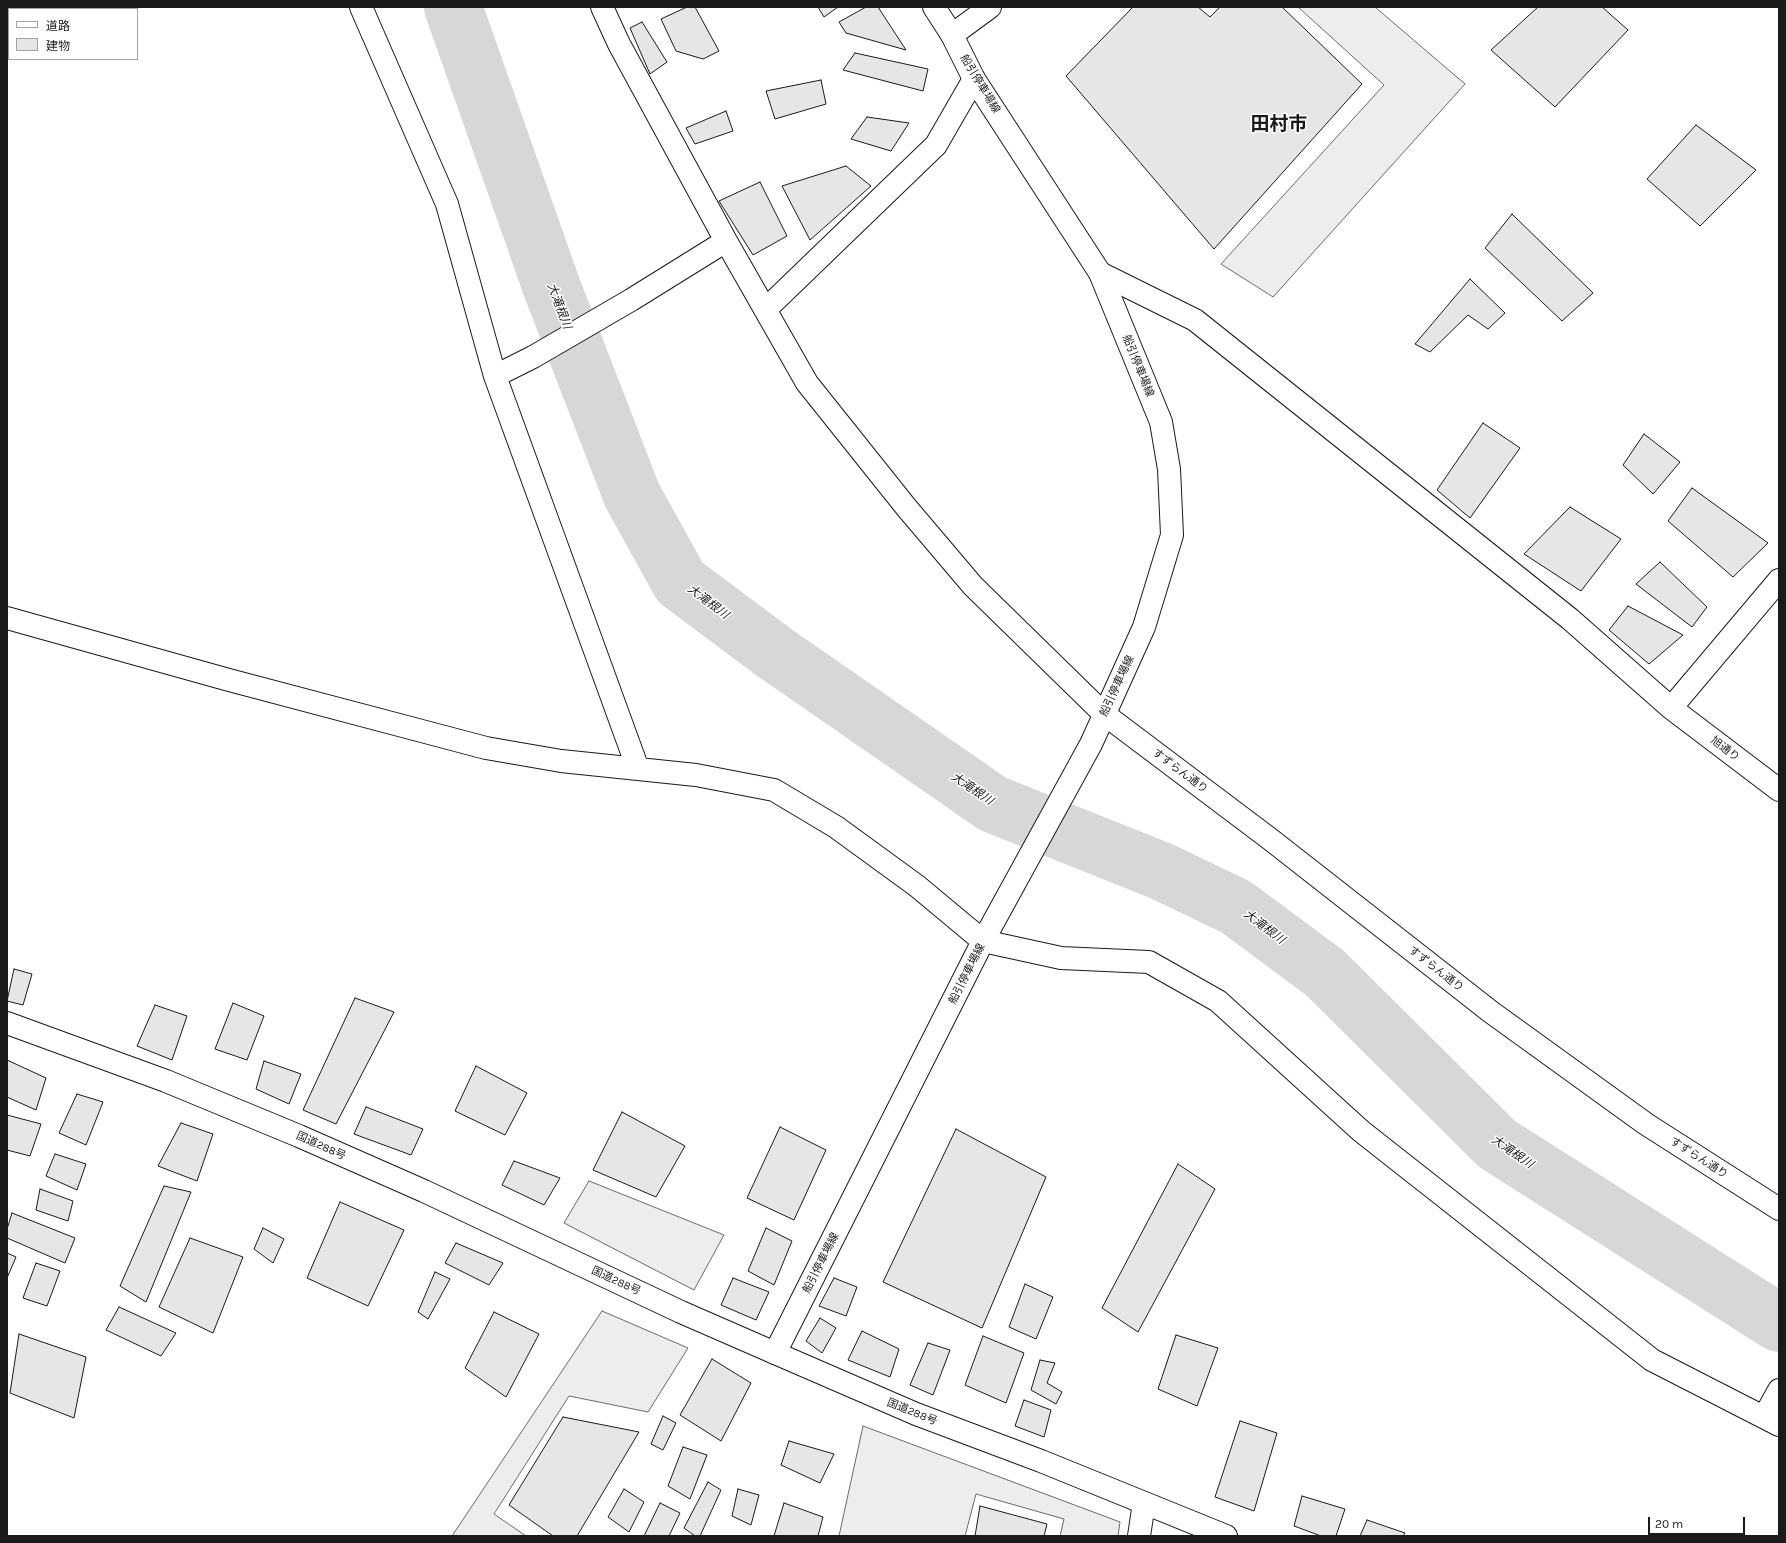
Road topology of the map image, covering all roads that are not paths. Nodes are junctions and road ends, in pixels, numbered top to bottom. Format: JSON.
{"nodes":[{"id":1,"x":361,"y":7,"type":"edge"},
{"id":2,"x":602,"y":7,"type":"edge"},
{"id":3,"x":934,"y":7,"type":"edge"},
{"id":4,"x":990,"y":7,"type":"edge"},
{"id":5,"x":952,"y":35,"type":"junction"},
{"id":6,"x":974,"y":79,"type":"junction"},
{"id":7,"x":726,"y":241,"type":"junction"},
{"id":8,"x":1100,"y":273,"type":"junction"},
{"id":9,"x":766,"y":309,"type":"junction"},
{"id":10,"x":495,"y":376,"type":"junction"},
{"id":11,"x":1779,"y":580,"type":"edge"},
{"id":12,"x":7,"y":618,"type":"edge"},
{"id":13,"x":1671,"y":708,"type":"junction"},
{"id":14,"x":1104,"y":714,"type":"junction"},
{"id":15,"x":638,"y":769,"type":"junction"},
{"id":16,"x":1779,"y":790,"type":"edge"},
{"id":17,"x":983,"y":941,"type":"junction"},
{"id":18,"x":7,"y":1023,"type":"edge"},
{"id":19,"x":1779,"y":1209,"type":"edge"},
{"id":20,"x":775,"y":1354,"type":"junction"},
{"id":21,"x":1778,"y":1392,"type":"edge"},
{"id":22,"x":1772,"y":1421,"type":"edge"},
{"id":23,"x":1144,"y":1503,"type":"junction"},
{"id":24,"x":1139,"y":1536,"type":"edge"},
{"id":25,"x":1226,"y":1536,"type":"edge"}],
"edges":[{"from":1,"to":10,"type":"main road"},
{"from":2,"to":7,"type":"main road","name":"すずらん通り"},
{"from":3,"to":5,"type":"main road","name":"船引停車場線"},
{"from":4,"to":5,"type":"main road"},
{"from":5,"to":6,"type":"main road","name":"船引停車場線"},
{"from":6,"to":8,"type":"main road","name":"船引停車場線"},
{"from":6,"to":9,"type":"main road"},
{"from":7,"to":9,"type":"main road","name":"すずらん通り"},
{"from":7,"to":10,"type":"main road"},
{"from":8,"to":13,"type":"main road","name":"旭通り"},
{"from":8,"to":14,"type":"main road","name":"船引停車場線"},
{"from":9,"to":14,"type":"main road","name":"すずらん通り"},
{"from":10,"to":15,"type":"main road"},
{"from":11,"to":13,"type":"main road"},
{"from":12,"to":15,"type":"main road"},
{"from":13,"to":16,"type":"main road","name":"旭通り"},
{"from":14,"to":17,"type":"main road","name":"船引停車場線"},
{"from":14,"to":19,"type":"main road","name":"すずらん通り"},
{"from":15,"to":17,"type":"main road"},
{"from":17,"to":20,"type":"main road","name":"船引停車場線"},
{"from":17,"to":22,"type":"main road"},
{"from":18,"to":20,"type":"main road","name":"国道288号"},
{"from":20,"to":23,"type":"main road","name":"国道288号"},
{"from":21,"to":22,"type":"main road"},
{"from":23,"to":24,"type":"main road"},
{"from":23,"to":25,"type":"main road","name":"国道288号"}]}
